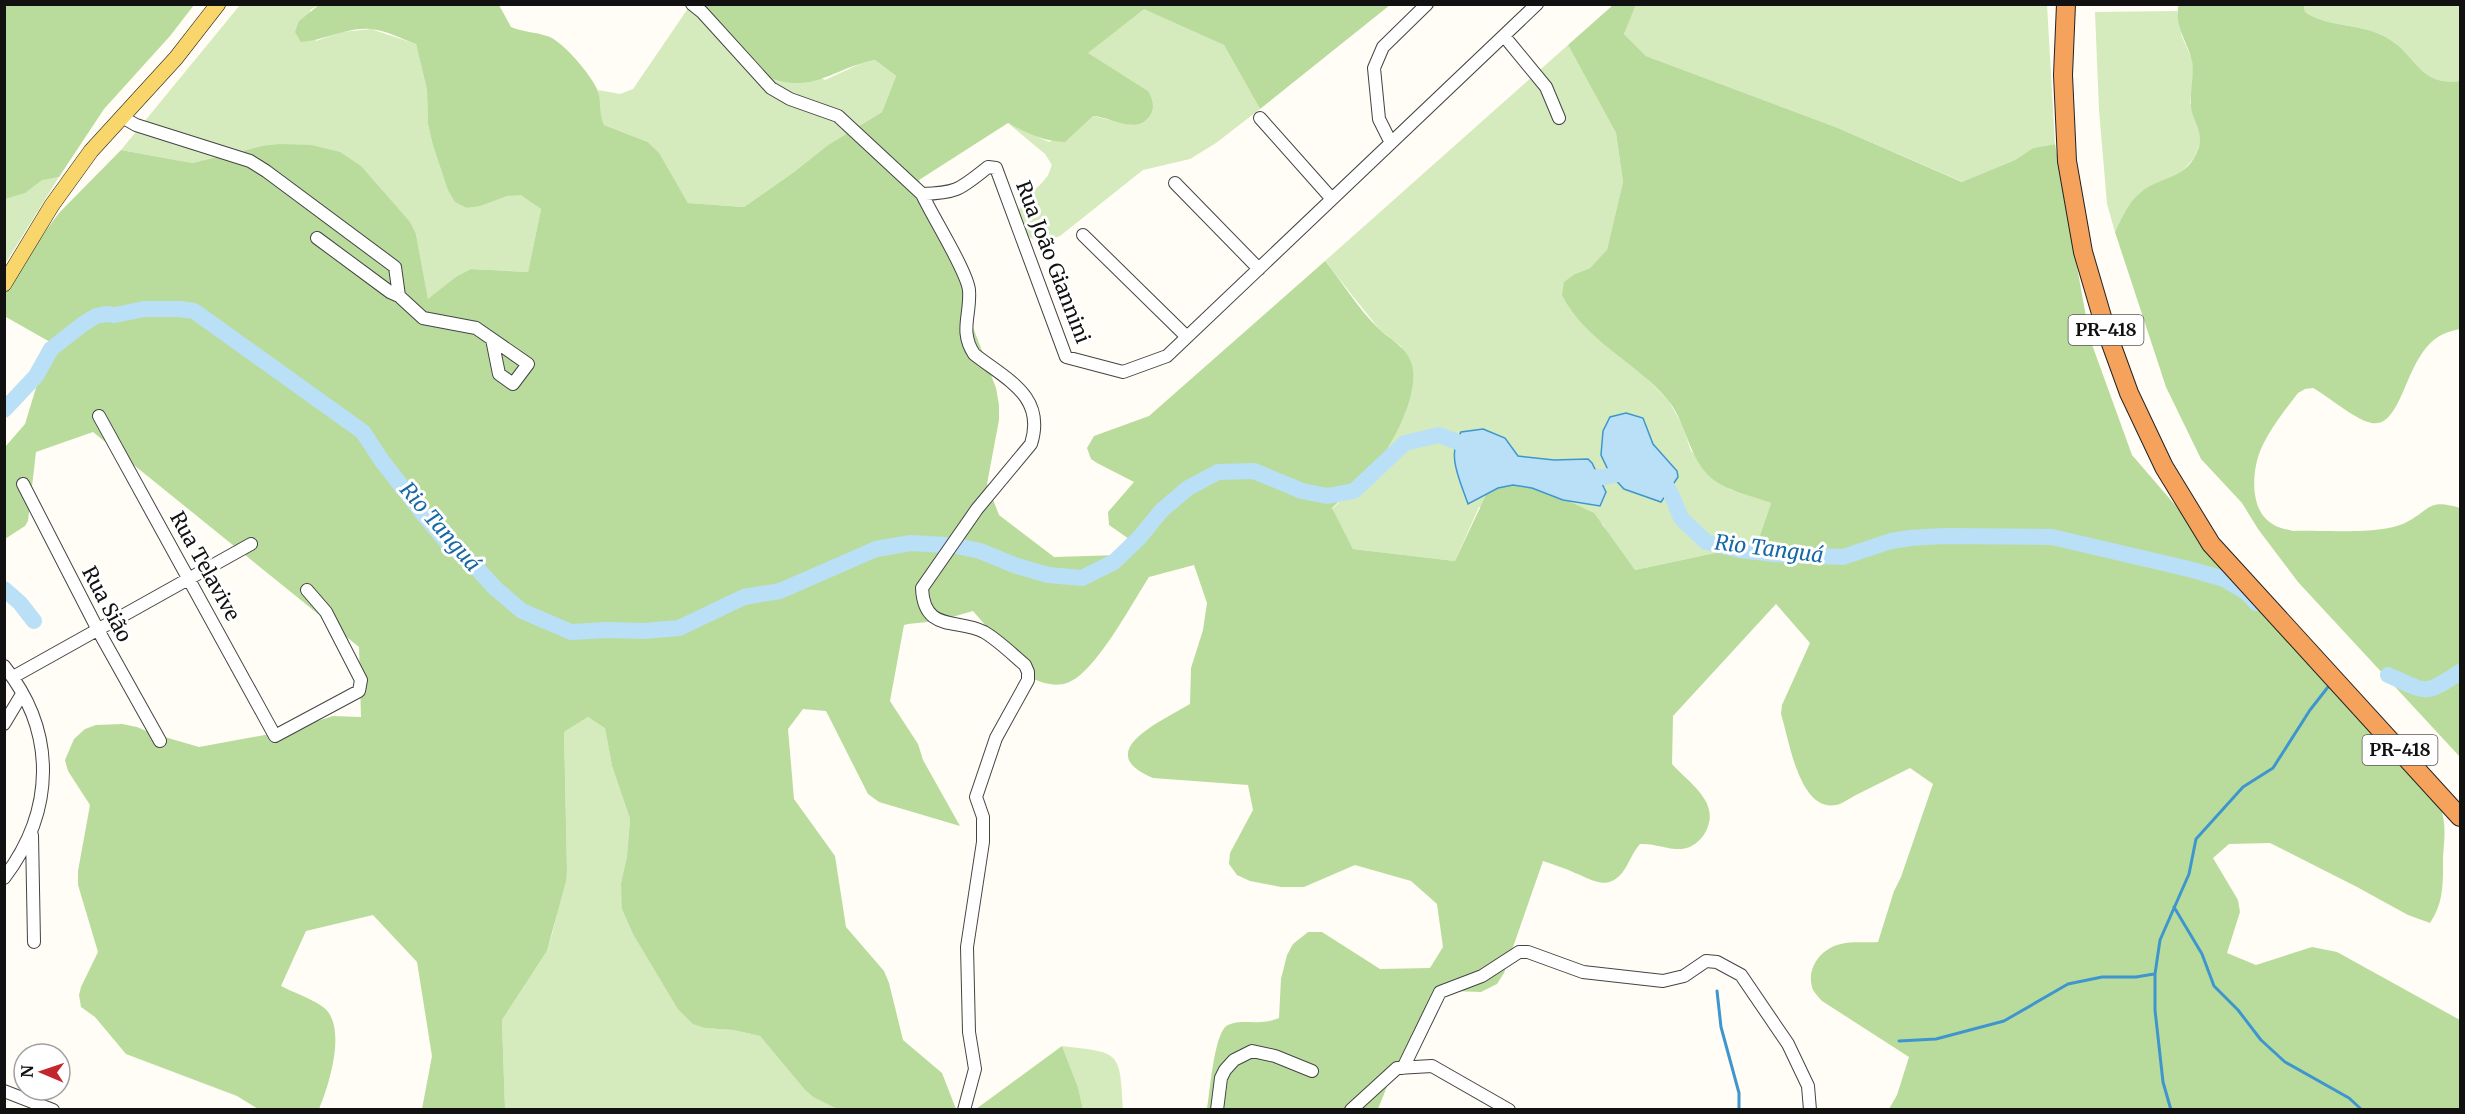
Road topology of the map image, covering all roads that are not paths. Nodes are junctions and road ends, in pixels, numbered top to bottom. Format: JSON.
{"nodes":[{"id":1,"x":218,"y":4,"type":"edge"},
{"id":2,"x":692,"y":4,"type":"edge"},
{"id":3,"x":1427,"y":4,"type":"edge"},
{"id":4,"x":1537,"y":4,"type":"edge"},
{"id":5,"x":2066,"y":4,"type":"edge"},
{"id":6,"x":1504,"y":36,"type":"junction"},
{"id":7,"x":122,"y":117,"type":"junction"},
{"id":8,"x":1260,"y":118,"type":"dead end"},
{"id":9,"x":1559,"y":118,"type":"dead end"},
{"id":10,"x":1391,"y":143,"type":"junction"},
{"id":11,"x":1175,"y":183,"type":"dead end"},
{"id":12,"x":922,"y":194,"type":"junction"},
{"id":13,"x":1332,"y":199,"type":"junction"},
{"id":14,"x":1083,"y":235,"type":"dead end"},
{"id":15,"x":318,"y":238,"type":"dead end"},
{"id":16,"x":1258,"y":269,"type":"junction"},
{"id":17,"x":4,"y":284,"type":"edge"},
{"id":18,"x":399,"y":296,"type":"junction"},
{"id":19,"x":1187,"y":337,"type":"junction"},
{"id":20,"x":492,"y":339,"type":"dead end"},
{"id":21,"x":99,"y":416,"type":"dead end"},
{"id":22,"x":23,"y":484,"type":"dead end"},
{"id":23,"x":251,"y":544,"type":"dead end"},
{"id":24,"x":191,"y":579,"type":"junction"},
{"id":25,"x":307,"y":590,"type":"dead end"},
{"id":26,"x":98,"y":630,"type":"junction"},
{"id":27,"x":4,"y":666,"type":"edge"},
{"id":28,"x":13,"y":677,"type":"junction"},
{"id":29,"x":22,"y":693,"type":"junction"},
{"id":30,"x":4,"y":724,"type":"edge"},
{"id":31,"x":160,"y":741,"type":"dead end"},
{"id":32,"x":2460,"y":817,"type":"edge"},
{"id":33,"x":32,"y":833,"type":"junction"},
{"id":34,"x":5,"y":876,"type":"edge"},
{"id":35,"x":34,"y":942,"type":"dead end"},
{"id":36,"x":1403,"y":1068,"type":"junction"},
{"id":37,"x":1312,"y":1071,"type":"dead end"},
{"id":38,"x":4,"y":1091,"type":"edge"},
{"id":39,"x":53,"y":1110,"type":"edge"},
{"id":40,"x":964,"y":1110,"type":"edge"},
{"id":41,"x":1217,"y":1110,"type":"edge"},
{"id":42,"x":1352,"y":1110,"type":"edge"},
{"id":43,"x":1509,"y":1110,"type":"edge"},
{"id":44,"x":1810,"y":1110,"type":"edge"}],
"edges":[{"from":1,"to":7,"type":"main road"},
{"from":2,"to":12,"type":"street"},
{"from":3,"to":10,"type":"street"},
{"from":4,"to":6,"type":"street","name":"Rua João Giannini"},
{"from":5,"to":32,"type":"highway","number":"PR-418"},
{"from":6,"to":9,"type":"street"},
{"from":6,"to":10,"type":"street","name":"Rua João Giannini"},
{"from":7,"to":17,"type":"main road"},
{"from":7,"to":18,"type":"street"},
{"from":8,"to":13,"type":"street"},
{"from":10,"to":13,"type":"street","name":"Rua João Giannini"},
{"from":11,"to":16,"type":"street"},
{"from":12,"to":19,"type":"street","name":"Rua João Giannini"},
{"from":12,"to":40,"type":"street"},
{"from":13,"to":16,"type":"street","name":"Rua João Giannini"},
{"from":14,"to":19,"type":"street"},
{"from":15,"to":18,"type":"street"},
{"from":16,"to":19,"type":"street","name":"Rua João Giannini"},
{"from":18,"to":20,"type":"street"},
{"from":21,"to":24,"type":"street","name":"Rua Telavive"},
{"from":22,"to":26,"type":"street","name":"Rua Sião"},
{"from":23,"to":24,"type":"street"},
{"from":24,"to":25,"type":"street","name":"Rua Telavive"},
{"from":24,"to":26,"type":"street"},
{"from":26,"to":28,"type":"street"},
{"from":26,"to":31,"type":"street","name":"Rua Sião"},
{"from":27,"to":28,"type":"street"},
{"from":28,"to":29,"type":"street"},
{"from":29,"to":30,"type":"street"},
{"from":29,"to":33,"type":"street"},
{"from":33,"to":34,"type":"street"},
{"from":33,"to":35,"type":"street"},
{"from":36,"to":42,"type":"street"},
{"from":36,"to":43,"type":"street"},
{"from":36,"to":44,"type":"street"},
{"from":37,"to":41,"type":"street"},
{"from":38,"to":39,"type":"street"}]}
